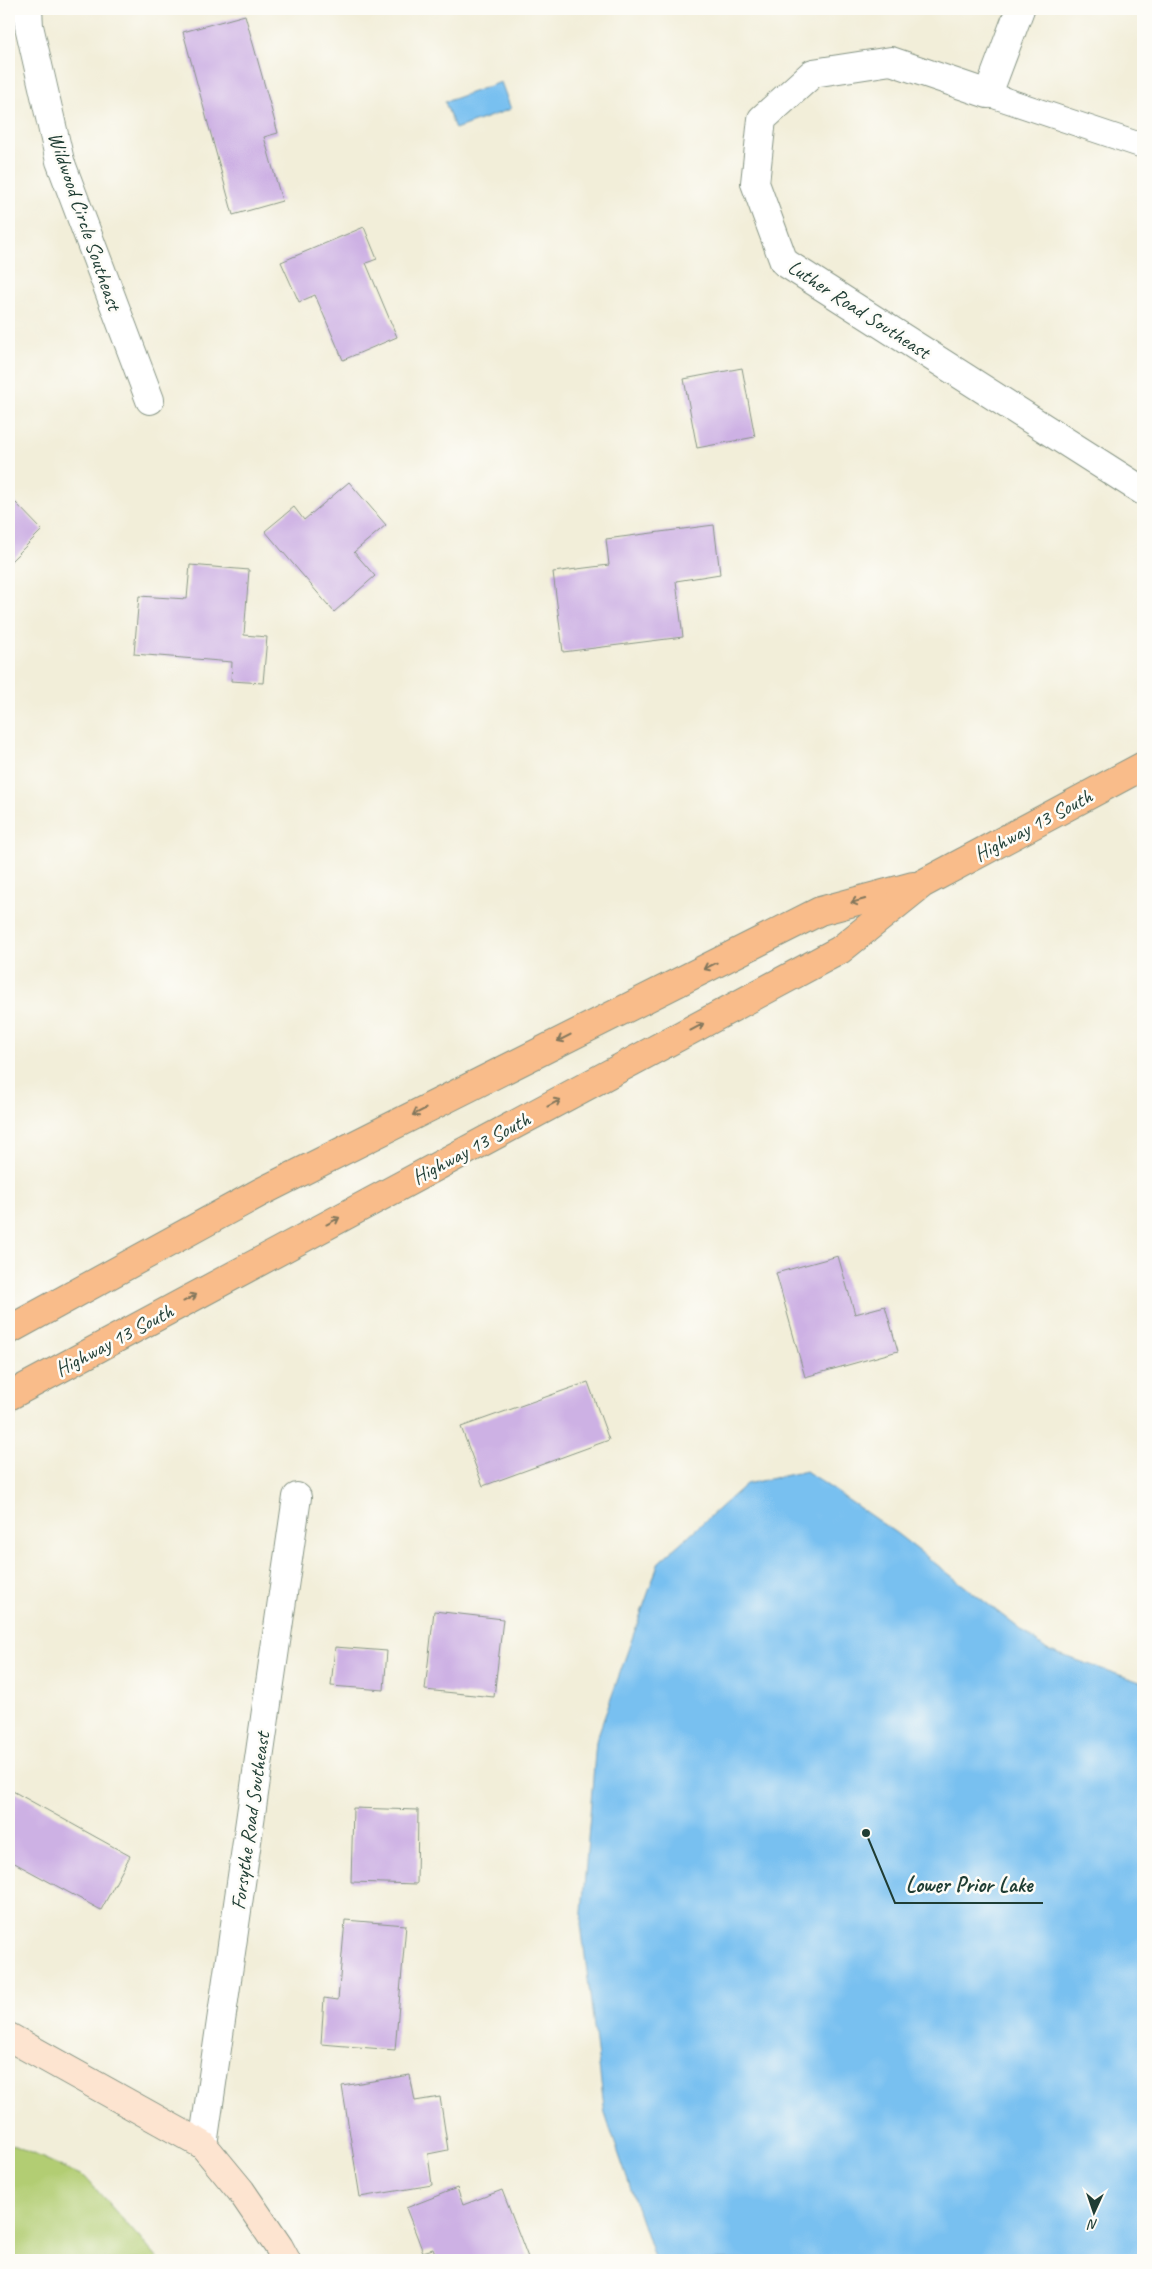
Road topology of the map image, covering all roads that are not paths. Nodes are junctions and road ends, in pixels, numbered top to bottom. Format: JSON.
{"nodes":[{"id":1,"x":28,"y":9,"type":"edge"},
{"id":2,"x":1020,"y":9,"type":"edge"},
{"id":3,"x":988,"y":94,"type":"junction"},
{"id":4,"x":1143,"y":146,"type":"edge"},
{"id":5,"x":150,"y":400,"type":"dead end"},
{"id":6,"x":1143,"y":491,"type":"edge"},
{"id":7,"x":1143,"y":766,"type":"edge"},
{"id":8,"x":922,"y":884,"type":"junction"},
{"id":9,"x":9,"y":1330,"type":"edge"},
{"id":10,"x":9,"y":1396,"type":"edge"},
{"id":11,"x":297,"y":1497,"type":"dead end"},
{"id":12,"x":9,"y":2037,"type":"edge"},
{"id":13,"x":203,"y":2145,"type":"junction"},
{"id":14,"x":286,"y":2260,"type":"edge"}],
"edges":[{"from":1,"to":5,"type":"street","name":"Wildwood Circle Southeast"},
{"from":2,"to":3,"type":"street"},
{"from":3,"to":4,"type":"lane"},
{"from":3,"to":6,"type":"street","name":"Luther Road Southeast"},
{"from":7,"to":8,"type":"main road","name":"Highway 13 South"},
{"from":8,"to":9,"type":"main road","name":"Highway 13 South","one_way":true},
{"from":10,"to":8,"type":"main road","name":"Highway 13 South","one_way":true},
{"from":11,"to":13,"type":"street","name":"Forsythe Road Southeast"},
{"from":12,"to":13,"type":"street"},
{"from":13,"to":14,"type":"street"}]}
